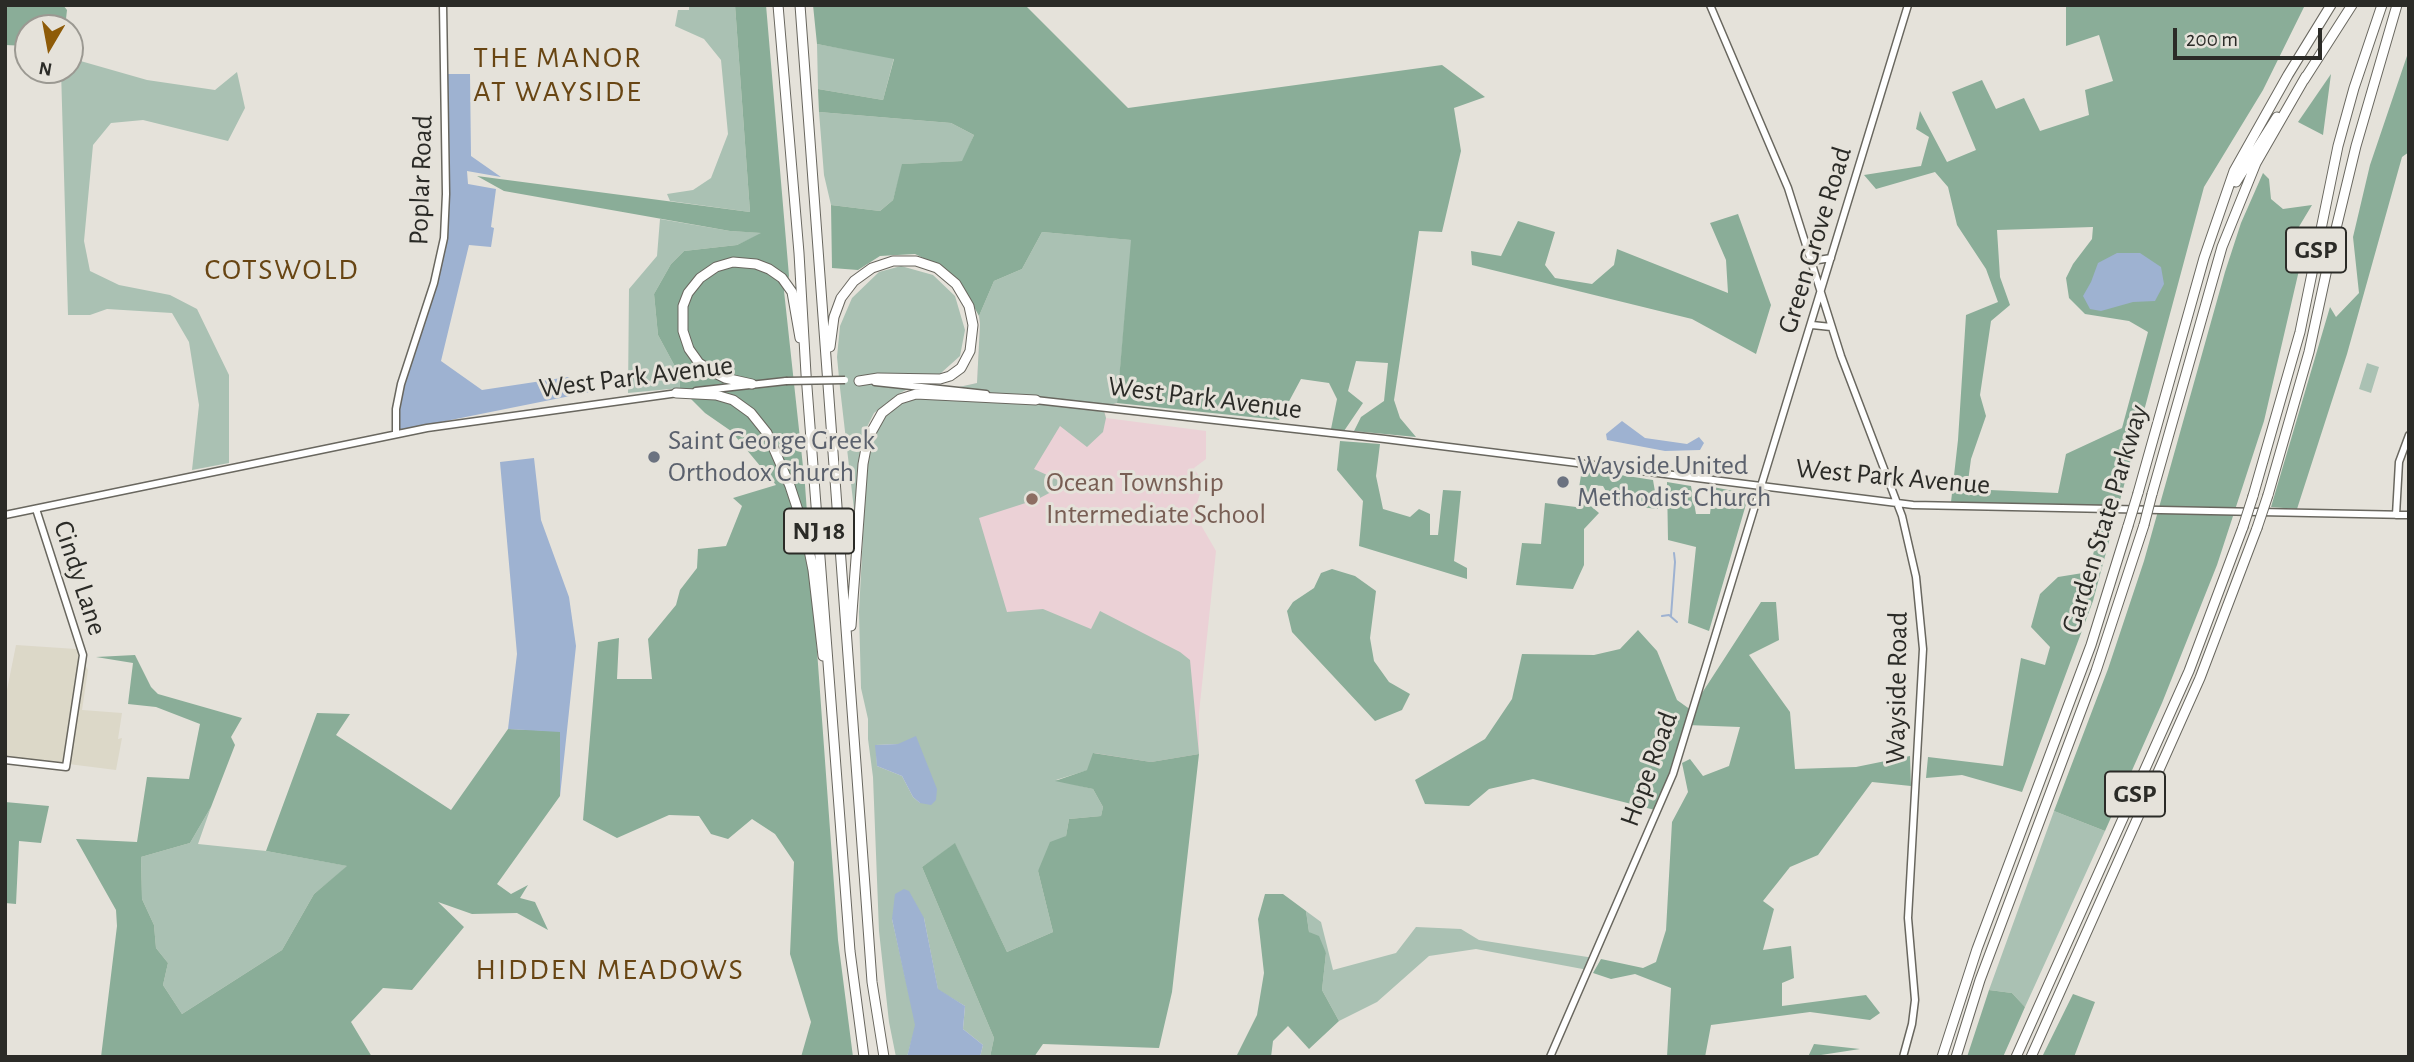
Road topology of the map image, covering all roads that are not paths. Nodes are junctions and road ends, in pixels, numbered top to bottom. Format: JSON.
{"nodes":[{"id":1,"x":443,"y":5,"type":"edge"},
{"id":2,"x":778,"y":5,"type":"edge"},
{"id":3,"x":800,"y":5,"type":"edge"},
{"id":4,"x":1710,"y":5,"type":"edge"},
{"id":5,"x":1908,"y":5,"type":"edge"},
{"id":6,"x":2331,"y":5,"type":"edge"},
{"id":7,"x":2352,"y":5,"type":"edge"},
{"id":8,"x":2382,"y":5,"type":"edge"},
{"id":9,"x":2397,"y":5,"type":"edge"},
{"id":10,"x":2306,"y":76,"type":"junction"},
{"id":11,"x":2222,"y":208,"type":"junction"},
{"id":12,"x":1831,"y":258,"type":"junction"},
{"id":13,"x":1812,"y":261,"type":"junction"},
{"id":14,"x":1821,"y":293,"type":"junction"},
{"id":15,"x":1812,"y":325,"type":"junction"},
{"id":16,"x":1831,"y":327,"type":"junction"},
{"id":17,"x":805,"y":360,"type":"junction"},
{"id":18,"x":828,"y":362,"type":"junction"},
{"id":19,"x":859,"y":381,"type":"junction"},
{"id":20,"x":752,"y":384,"type":"junction"},
{"id":21,"x":676,"y":393,"type":"junction"},
{"id":22,"x":1036,"y":400,"type":"junction"},
{"id":23,"x":396,"y":433,"type":"junction"},
{"id":24,"x":2409,"y":435,"type":"edge"},
{"id":25,"x":1761,"y":486,"type":"junction"},
{"id":26,"x":1898,"y":503,"type":"junction"},
{"id":27,"x":36,"y":509,"type":"junction"},
{"id":28,"x":5,"y":515,"type":"edge"},
{"id":29,"x":2396,"y":515,"type":"junction"},
{"id":30,"x":2409,"y":515,"type":"edge"},
{"id":31,"x":849,"y":652,"type":"junction"},
{"id":32,"x":834,"y":739,"type":"junction"},
{"id":33,"x":5,"y":760,"type":"edge"},
{"id":34,"x":864,"y":1057,"type":"edge"},
{"id":35,"x":884,"y":1057,"type":"edge"},
{"id":36,"x":1550,"y":1057,"type":"edge"},
{"id":37,"x":1903,"y":1057,"type":"edge"},
{"id":38,"x":1942,"y":1057,"type":"edge"},
{"id":39,"x":1956,"y":1057,"type":"edge"},
{"id":40,"x":2017,"y":1057,"type":"edge"},
{"id":41,"x":2031,"y":1057,"type":"edge"}],
"edges":[{"from":1,"to":23,"type":"street","name":"Poplar Road"},
{"from":2,"to":17,"type":"highway","number":"NJ 18"},
{"from":3,"to":18,"type":"highway","number":"NJ 18"},
{"from":4,"to":13,"type":"street","name":"Wayside Road"},
{"from":5,"to":12,"type":"street","name":"Green Grove Road"},
{"from":6,"to":11,"type":"highway","name":"Garden State Parkway"},
{"from":7,"to":10,"type":"highway"},
{"from":8,"to":40,"type":"highway","number":"GSP","bridge":true},
{"from":9,"to":41,"type":"highway","number":"GSP","bridge":true},
{"from":10,"to":11,"type":"highway"},
{"from":10,"to":39,"type":"highway","name":"Garden State Parkway","bridge":true},
{"from":11,"to":38,"type":"highway","name":"Garden State Parkway","bridge":true},
{"from":12,"to":13,"type":"street"},
{"from":12,"to":14,"type":"street","name":"Green Grove Road"},
{"from":13,"to":14,"type":"street","name":"Wayside Road"},
{"from":14,"to":15,"type":"street","name":"Green Grove Road"},
{"from":14,"to":16,"type":"street","name":"Wayside Road"},
{"from":15,"to":16,"type":"street"},
{"from":15,"to":25,"type":"street","name":"Green Grove Road"},
{"from":16,"to":26,"type":"street","name":"Wayside Road"},
{"from":17,"to":20,"type":"highway"},
{"from":17,"to":32,"type":"highway","number":"NJ 18"},
{"from":18,"to":19,"type":"highway"},
{"from":18,"to":31,"type":"highway","number":"NJ 18"},
{"from":19,"to":20,"type":"street","name":"West Park Avenue","bridge":true},
{"from":19,"to":22,"type":"street","name":"West Park Avenue"},
{"from":20,"to":21,"type":"street","name":"West Park Avenue"},
{"from":21,"to":23,"type":"street","name":"West Park Avenue"},
{"from":21,"to":32,"type":"highway"},
{"from":22,"to":25,"type":"street","name":"West Park Avenue"},
{"from":22,"to":31,"type":"highway"},
{"from":23,"to":27,"type":"street","name":"West Park Avenue"},
{"from":24,"to":29,"type":"street"},
{"from":25,"to":26,"type":"street","name":"West Park Avenue"},
{"from":25,"to":36,"type":"street","name":"Hope Road"},
{"from":26,"to":29,"type":"street","name":"West Park Avenue"},
{"from":26,"to":37,"type":"street","name":"Wayside Road"},
{"from":27,"to":28,"type":"street","name":"West Park Avenue"},
{"from":27,"to":33,"type":"street","name":"Cindy Lane"},
{"from":29,"to":30,"type":"street","name":"West Park Avenue"},
{"from":31,"to":35,"type":"highway","number":"NJ 18"},
{"from":32,"to":34,"type":"highway","number":"NJ 18"}]}
